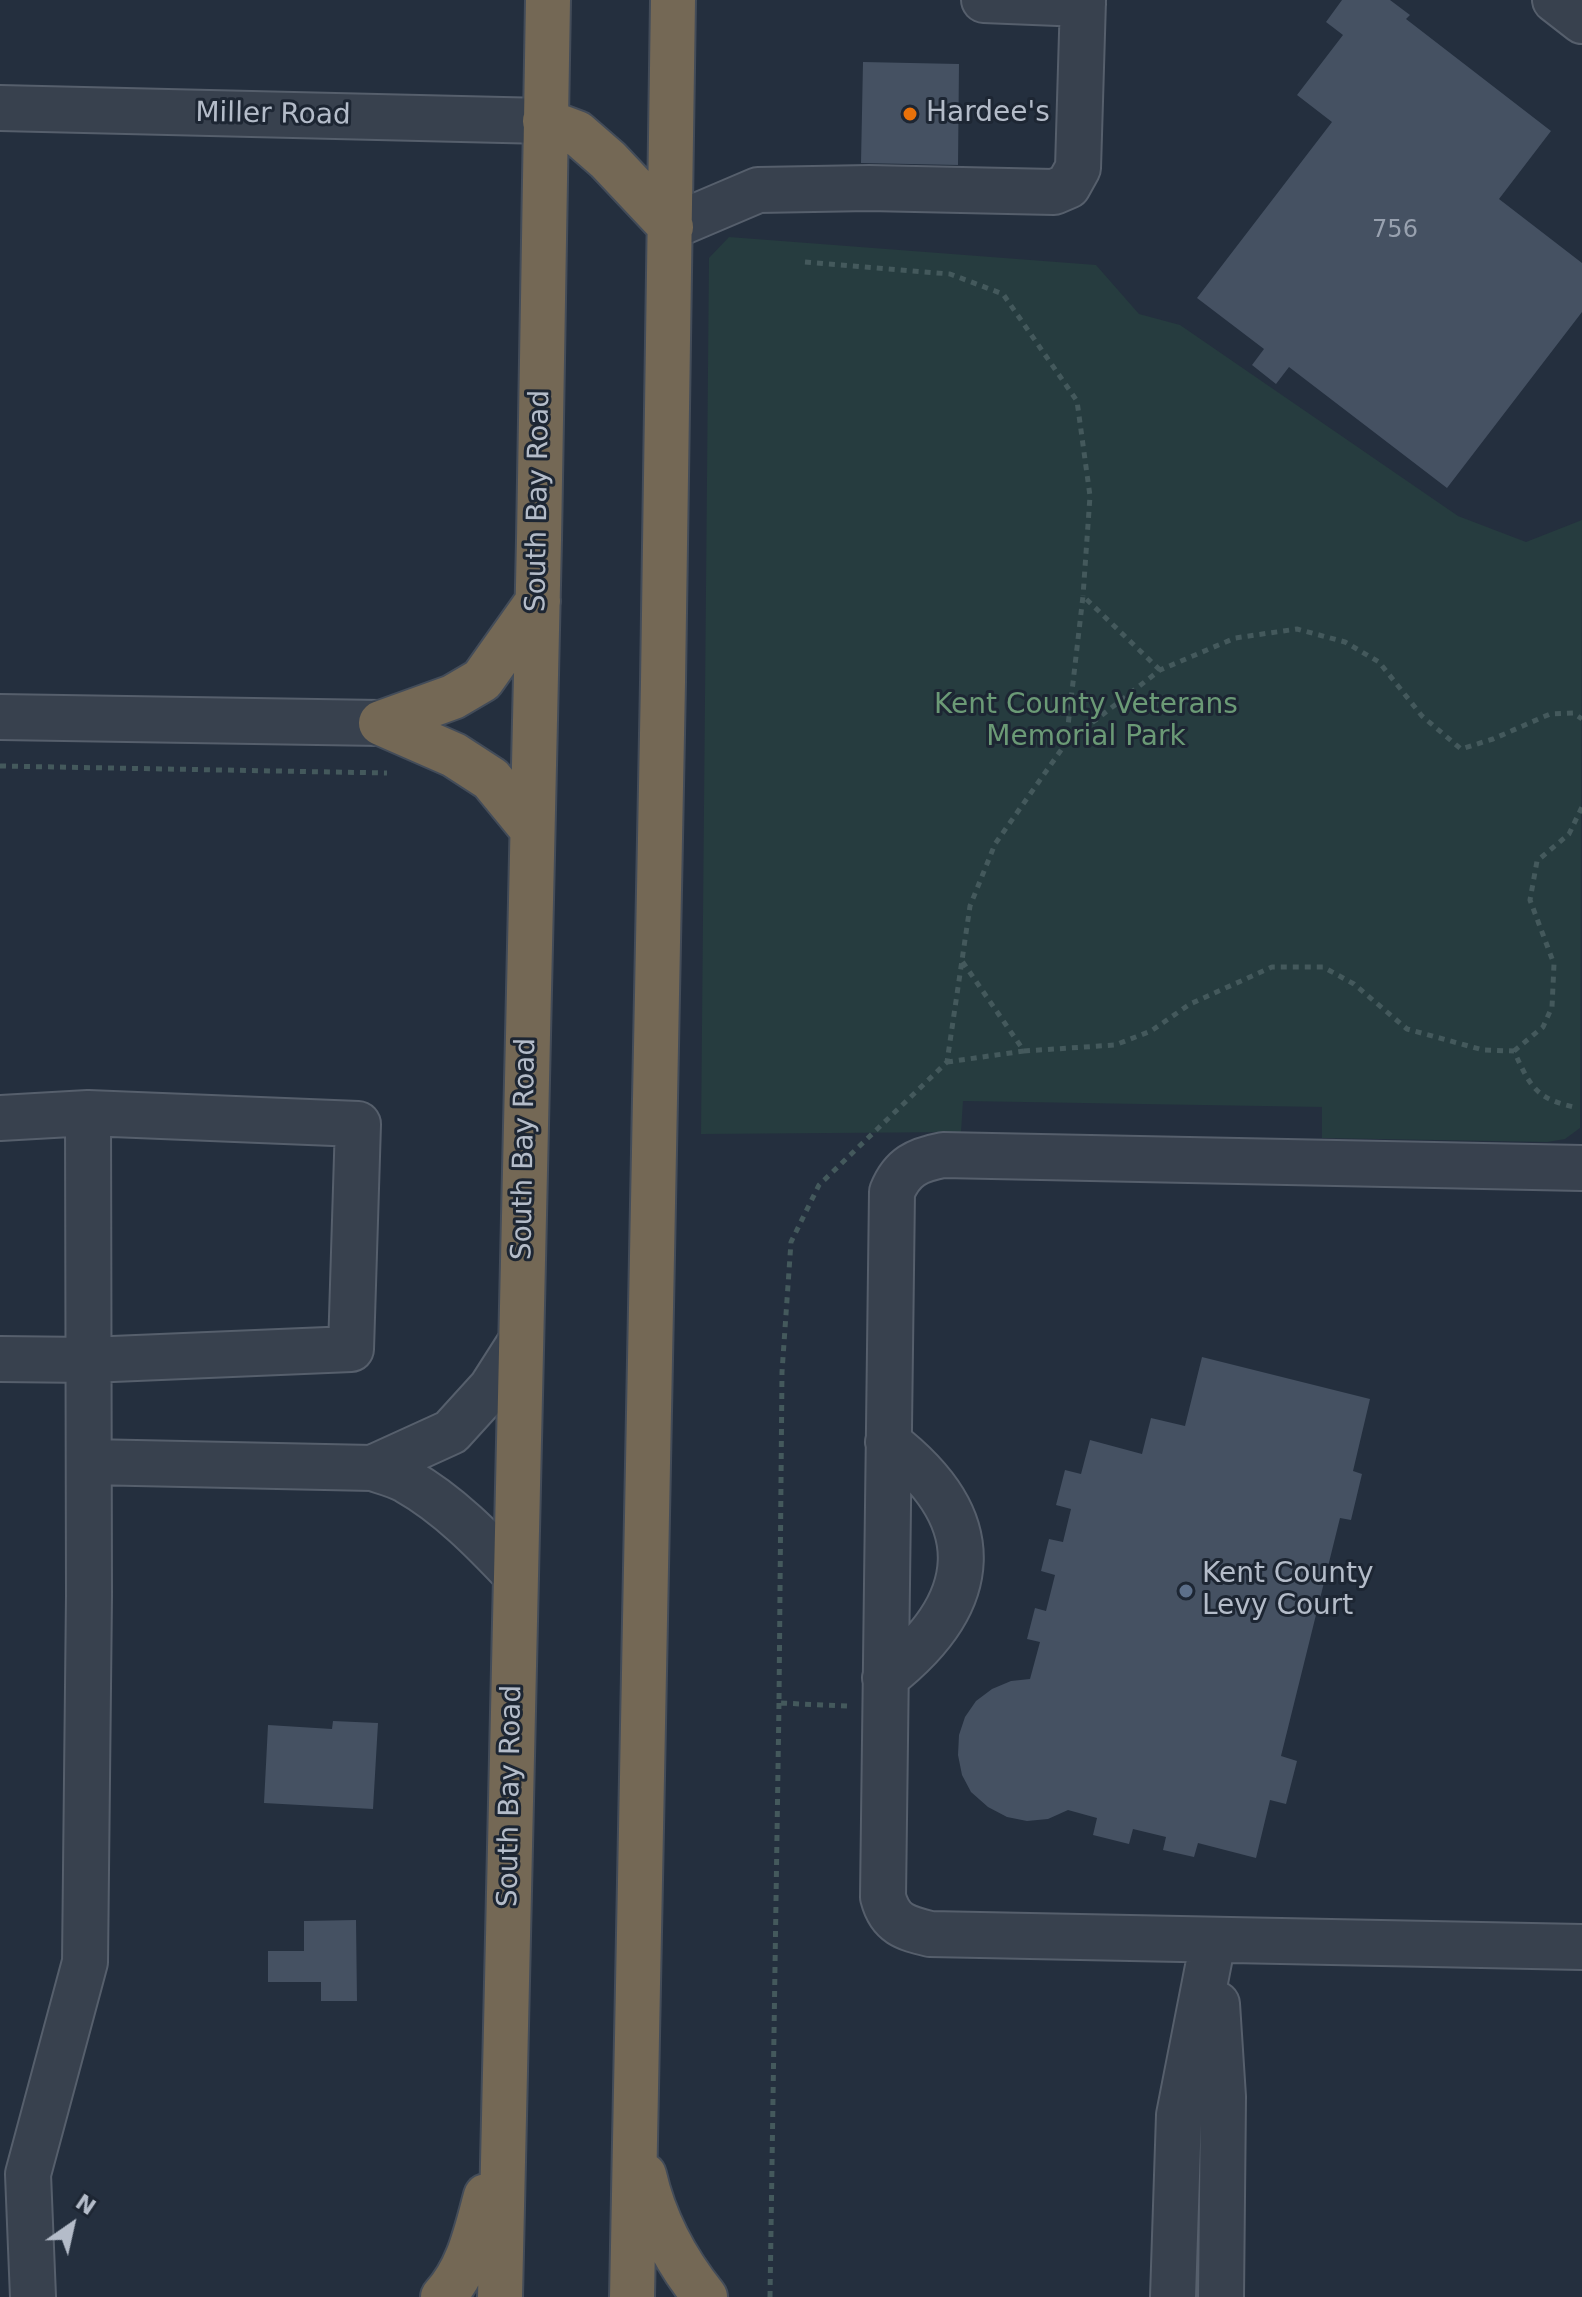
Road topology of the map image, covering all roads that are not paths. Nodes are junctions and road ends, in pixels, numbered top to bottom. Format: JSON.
{"nodes":[{"id":1,"x":548,"y":0,"type":"edge"},
{"id":2,"x":673,"y":0,"type":"edge"},
{"id":3,"x":984,"y":0,"type":"edge"},
{"id":4,"x":1555,"y":0,"type":"edge"},
{"id":5,"x":1083,"y":2,"type":"edge"},
{"id":6,"x":1582,"y":21,"type":"edge"},
{"id":7,"x":0,"y":108,"type":"edge"},
{"id":8,"x":545,"y":121,"type":"junction"},
{"id":9,"x":671,"y":227,"type":"junction"},
{"id":10,"x":538,"y":601,"type":"junction"},
{"id":11,"x":0,"y":717,"type":"edge"},
{"id":12,"x":381,"y":723,"type":"junction"},
{"id":13,"x":532,"y":829,"type":"junction"},
{"id":14,"x":88,"y":1113,"type":"junction"},
{"id":15,"x":0,"y":1118,"type":"edge"},
{"id":16,"x":1582,"y":1168,"type":"edge"},
{"id":17,"x":521,"y":1341,"type":"junction"},
{"id":18,"x":0,"y":1359,"type":"edge"},
{"id":19,"x":89,"y":1360,"type":"junction"},
{"id":20,"x":888,"y":1442,"type":"junction"},
{"id":21,"x":89,"y":1462,"type":"junction"},
{"id":22,"x":372,"y":1468,"type":"junction"},
{"id":23,"x":516,"y":1575,"type":"junction"},
{"id":24,"x":885,"y":1678,"type":"junction"},
{"id":25,"x":1213,"y":1941,"type":"junction"},
{"id":26,"x":1582,"y":1947,"type":"edge"},
{"id":27,"x":503,"y":2136,"type":"junction"},
{"id":28,"x":635,"y":2137,"type":"junction"},
{"id":29,"x":33,"y":2297,"type":"edge"},
{"id":30,"x":443,"y":2297,"type":"edge"},
{"id":31,"x":500,"y":2297,"type":"edge"},
{"id":32,"x":632,"y":2297,"type":"edge"},
{"id":33,"x":705,"y":2297,"type":"edge"},
{"id":34,"x":1173,"y":2297,"type":"edge"},
{"id":35,"x":1221,"y":2297,"type":"edge"}],
"edges":[{"from":1,"to":8,"type":"highway","name":"South Bay Road"},
{"from":2,"to":9,"type":"highway"},
{"from":3,"to":5,"type":"street"},
{"from":4,"to":6,"type":"street"},
{"from":5,"to":9,"type":"street"},
{"from":7,"to":8,"type":"street","name":"Miller Road"},
{"from":8,"to":9,"type":"highway"},
{"from":8,"to":10,"type":"highway","name":"South Bay Road"},
{"from":9,"to":28,"type":"highway"},
{"from":10,"to":12,"type":"highway"},
{"from":10,"to":13,"type":"highway","name":"South Bay Road"},
{"from":11,"to":12,"type":"street"},
{"from":12,"to":13,"type":"highway"},
{"from":13,"to":17,"type":"highway","name":"South Bay Road"},
{"from":14,"to":15,"type":"street"},
{"from":14,"to":19,"type":"street"},
{"from":14,"to":19,"type":"street"},
{"from":16,"to":20,"type":"street"},
{"from":17,"to":22,"type":"street"},
{"from":17,"to":23,"type":"highway","name":"South Bay Road"},
{"from":18,"to":19,"type":"street"},
{"from":19,"to":21,"type":"street"},
{"from":20,"to":24,"type":"street"},
{"from":20,"to":24,"type":"street"},
{"from":21,"to":22,"type":"street"},
{"from":21,"to":29,"type":"street"},
{"from":22,"to":23,"type":"street"},
{"from":23,"to":27,"type":"highway","name":"South Bay Road"},
{"from":24,"to":25,"type":"street"},
{"from":25,"to":26,"type":"street"},
{"from":25,"to":34,"type":"street"},
{"from":25,"to":35,"type":"street"},
{"from":27,"to":30,"type":"highway"},
{"from":27,"to":31,"type":"highway","name":"South Bay Road"},
{"from":28,"to":32,"type":"highway"},
{"from":28,"to":33,"type":"highway"}]}
